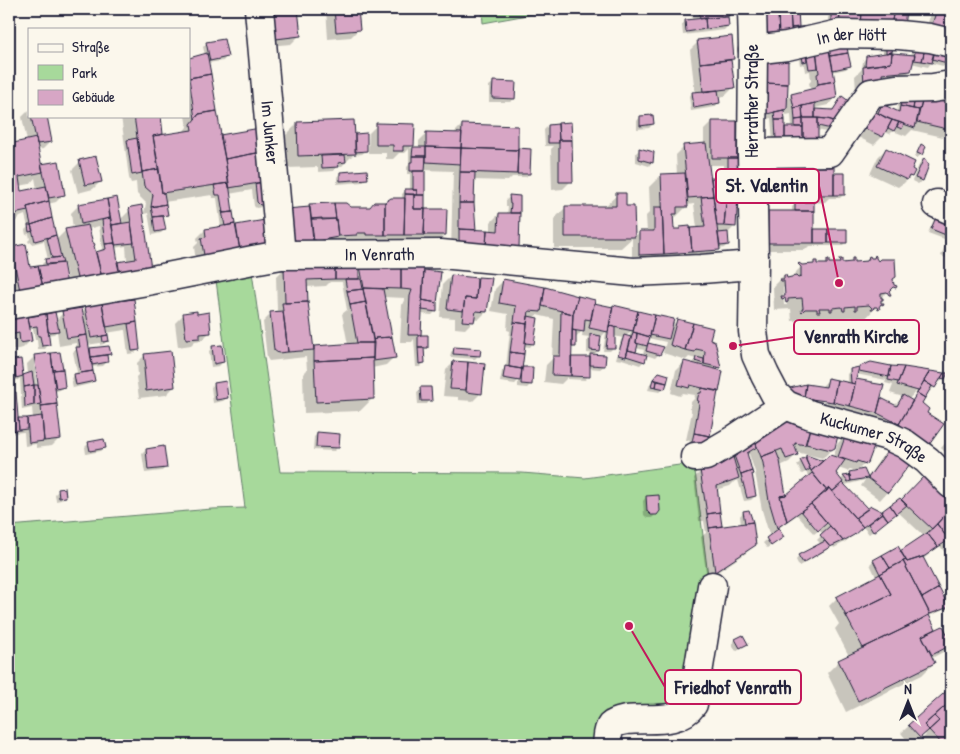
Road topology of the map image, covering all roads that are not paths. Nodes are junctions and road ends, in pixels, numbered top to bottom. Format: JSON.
{"nodes":[{"id":1,"x":259,"y":9,"type":"edge"},
{"id":2,"x":752,"y":9,"type":"edge"},
{"id":3,"x":951,"y":43,"type":"edge"},
{"id":4,"x":753,"y":50,"type":"junction"},
{"id":5,"x":949,"y":90,"type":"edge"},
{"id":6,"x":752,"y":153,"type":"junction"},
{"id":7,"x":281,"y":255,"type":"junction"},
{"id":8,"x":753,"y":265,"type":"junction"},
{"id":9,"x":9,"y":305,"type":"edge"},
{"id":10,"x":786,"y":405,"type":"junction"},
{"id":11,"x":695,"y":457,"type":"dead end"},
{"id":12,"x":951,"y":484,"type":"edge"},
{"id":13,"x":712,"y":586,"type":"dead end"},
{"id":14,"x":607,"y":745,"type":"edge"}],
"edges":[{"from":1,"to":7,"type":"street","name":"Im Junker"},
{"from":2,"to":4,"type":"street","name":"Herrather Straße"},
{"from":3,"to":4,"type":"street","name":"In der Hött"},
{"from":4,"to":6,"type":"street","name":"Herrather Straße"},
{"from":5,"to":6,"type":"street"},
{"from":6,"to":8,"type":"street","name":"Herrather Straße"},
{"from":7,"to":8,"type":"street","name":"In Venrath"},
{"from":7,"to":9,"type":"street","name":"In Venrath"},
{"from":8,"to":10,"type":"street","name":"Herrather Straße"},
{"from":10,"to":11,"type":"street"},
{"from":10,"to":12,"type":"street","name":"Kuckumer Straße"},
{"from":13,"to":14,"type":"street"}]}
